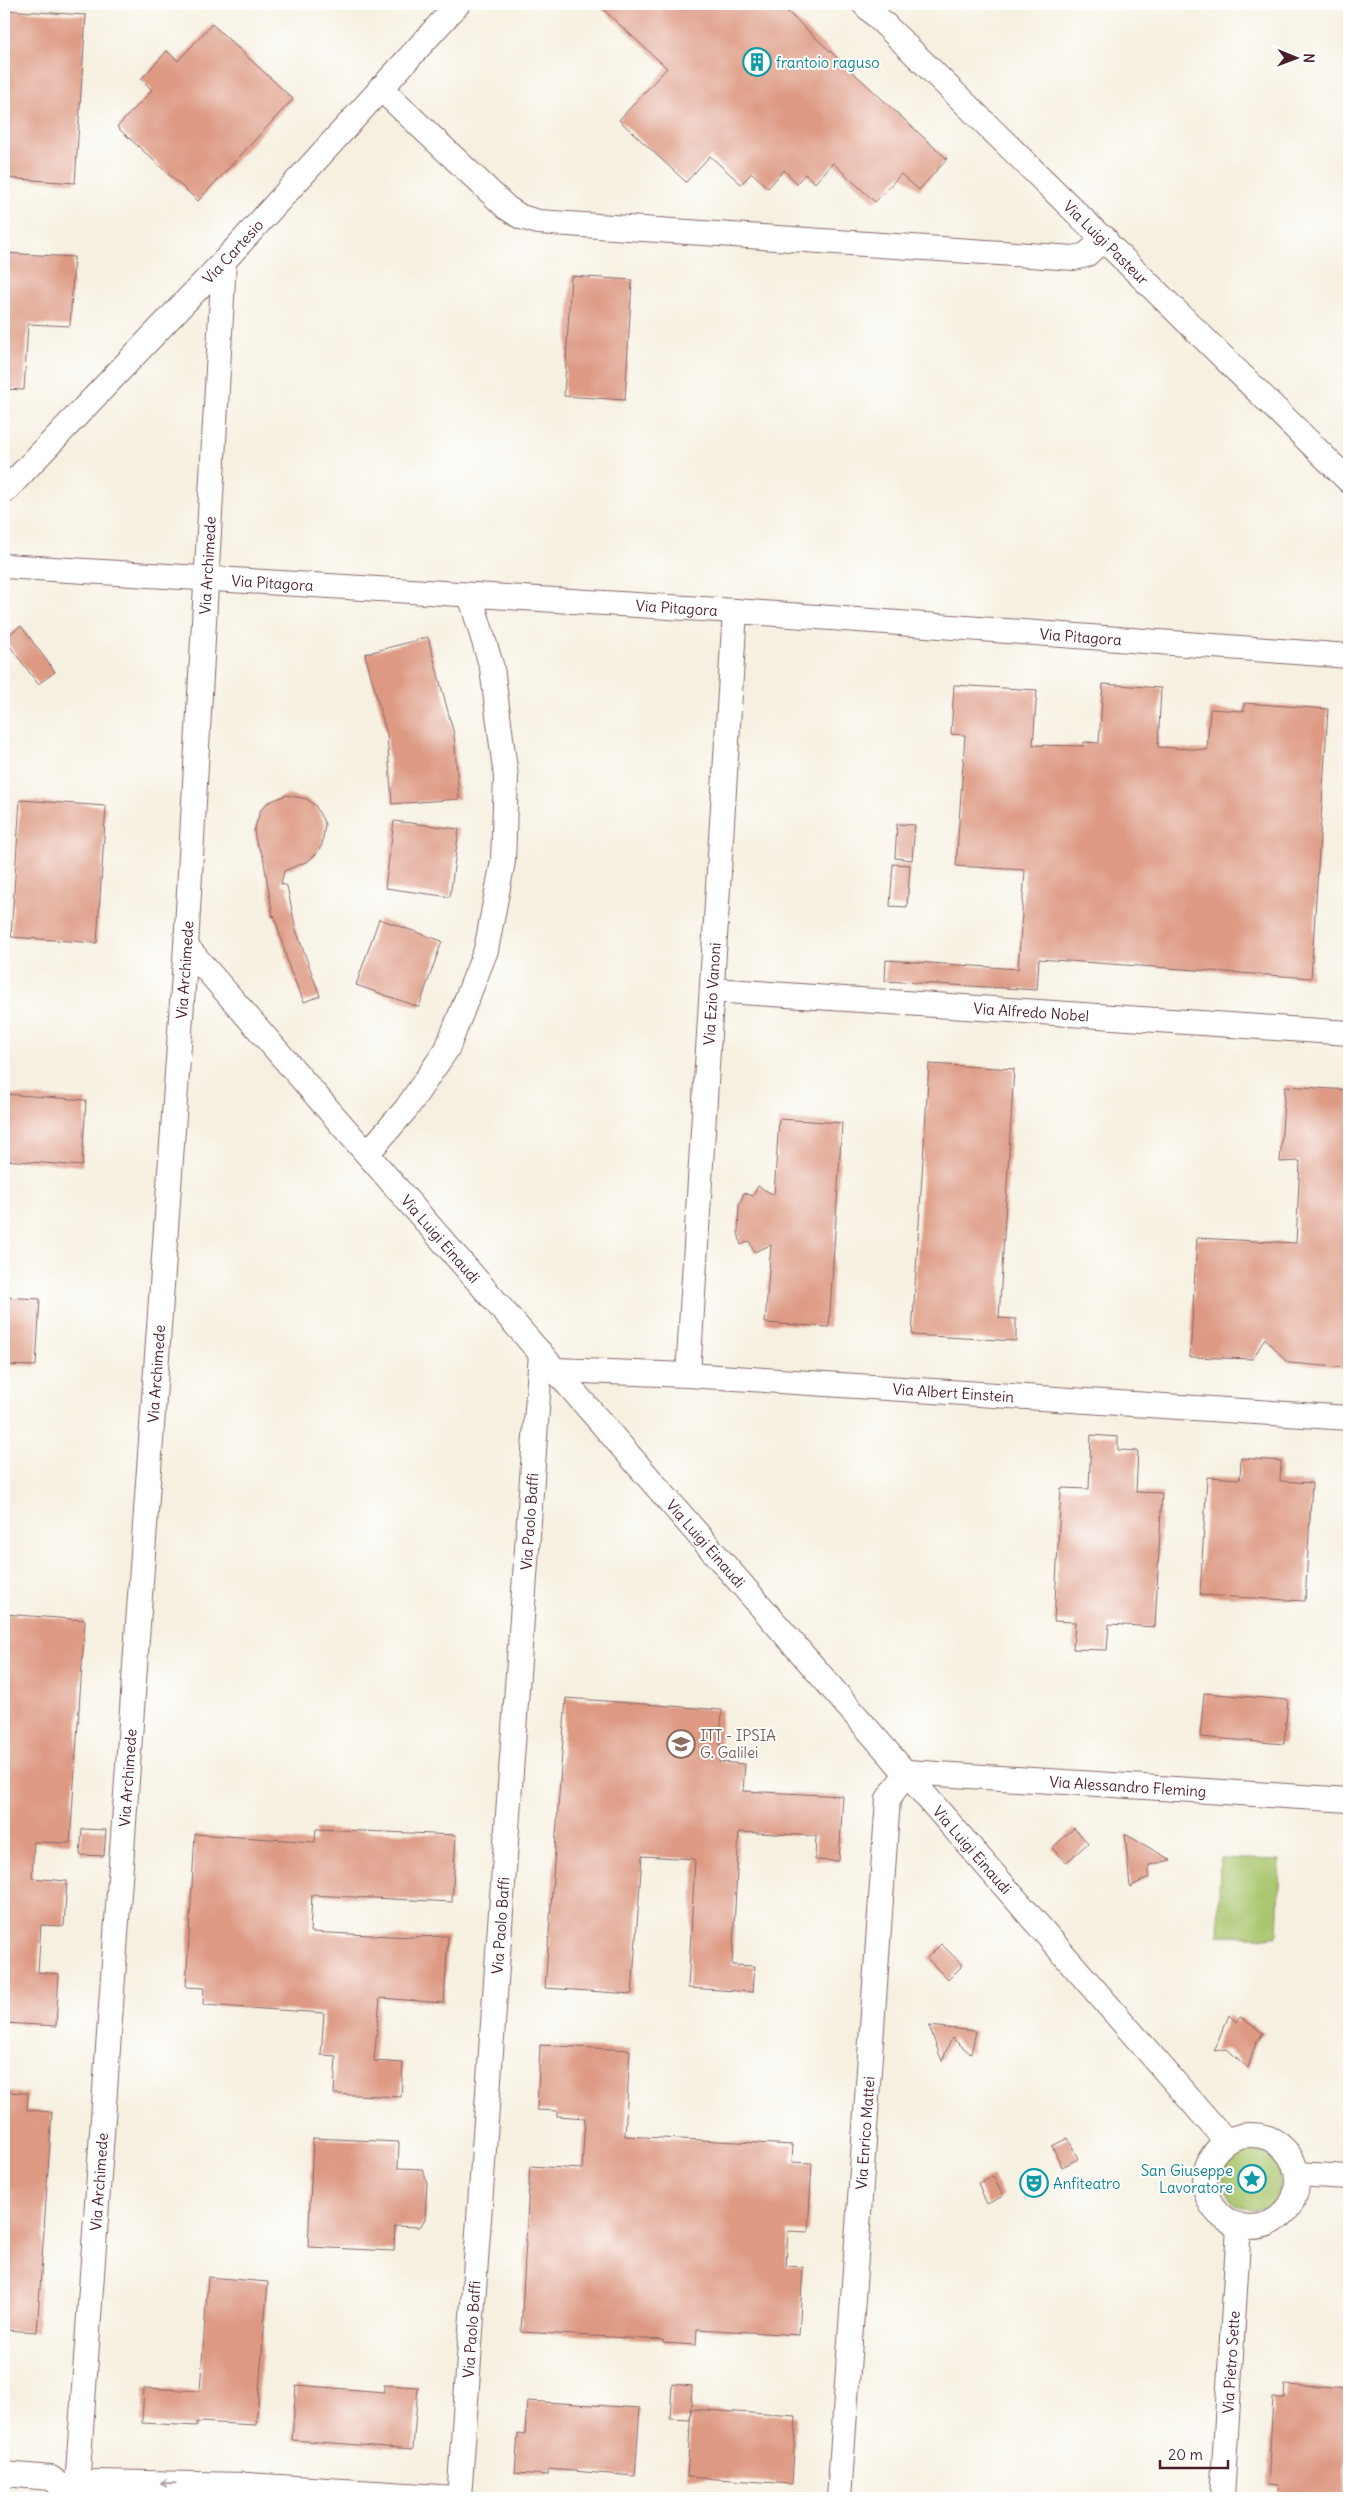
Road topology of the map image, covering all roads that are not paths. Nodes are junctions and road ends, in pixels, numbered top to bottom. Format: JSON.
{"nodes":[{"id":1,"x":458,"y":4,"type":"edge"},
{"id":2,"x":864,"y":4,"type":"edge"},
{"id":3,"x":380,"y":88,"type":"junction"},
{"id":4,"x":1105,"y":238,"type":"junction"},
{"id":5,"x":224,"y":261,"type":"junction"},
{"id":6,"x":1349,"y":481,"type":"edge"},
{"id":7,"x":4,"y":492,"type":"edge"},
{"id":8,"x":4,"y":566,"type":"edge"},
{"id":9,"x":205,"y":578,"type":"junction"},
{"id":10,"x":470,"y":595,"type":"junction"},
{"id":11,"x":735,"y":611,"type":"junction"},
{"id":12,"x":1349,"y":656,"type":"edge"},
{"id":13,"x":186,"y":946,"type":"junction"},
{"id":14,"x":713,"y":990,"type":"junction"},
{"id":15,"x":1349,"y":1033,"type":"edge"},
{"id":16,"x":367,"y":1154,"type":"junction"},
{"id":17,"x":548,"y":1361,"type":"junction"},
{"id":18,"x":688,"y":1375,"type":"junction"},
{"id":19,"x":1349,"y":1418,"type":"edge"},
{"id":20,"x":907,"y":1772,"type":"junction"},
{"id":21,"x":1349,"y":1800,"type":"edge"},
{"id":22,"x":1227,"y":2142,"type":"junction"},
{"id":23,"x":1297,"y":2174,"type":"junction"},
{"id":24,"x":1349,"y":2178,"type":"edge"},
{"id":25,"x":1239,"y":2226,"type":"junction"},
{"id":26,"x":4,"y":2474,"type":"edge"},
{"id":27,"x":241,"y":2484,"type":"junction"},
{"id":28,"x":68,"y":2491,"type":"edge"},
{"id":29,"x":192,"y":2498,"type":"edge"},
{"id":30,"x":288,"y":2498,"type":"edge"},
{"id":31,"x":455,"y":2498,"type":"edge"},
{"id":32,"x":459,"y":2498,"type":"edge"},
{"id":33,"x":839,"y":2498,"type":"edge"},
{"id":34,"x":1222,"y":2498,"type":"edge"}],
"edges":[{"from":1,"to":3,"type":"street","name":"Via Cartesio"},
{"from":2,"to":4,"type":"street","name":"Via Luigi Pasteur"},
{"from":3,"to":4,"type":"street"},
{"from":3,"to":5,"type":"street","name":"Via Cartesio"},
{"from":4,"to":6,"type":"street","name":"Via Luigi Pasteur"},
{"from":5,"to":7,"type":"street","name":"Via Cartesio"},
{"from":5,"to":9,"type":"street","name":"Via Archimede"},
{"from":8,"to":9,"type":"street","name":"Via Pitagora"},
{"from":9,"to":10,"type":"street","name":"Via Pitagora"},
{"from":9,"to":13,"type":"street","name":"Via Archimede"},
{"from":10,"to":11,"type":"street","name":"Via Pitagora"},
{"from":10,"to":16,"type":"street"},
{"from":11,"to":12,"type":"street","name":"Via Pitagora"},
{"from":11,"to":14,"type":"street","name":"Via Ezio Vanoni"},
{"from":13,"to":16,"type":"street","name":"Via Luigi Einaudi"},
{"from":13,"to":28,"type":"street","name":"Via Archimede"},
{"from":14,"to":15,"type":"street","name":"Via Alfredo Nobel"},
{"from":14,"to":18,"type":"street","name":"Via Ezio Vanoni"},
{"from":16,"to":17,"type":"street","name":"Via Luigi Einaudi"},
{"from":17,"to":18,"type":"street","name":"Via Albert Einstein"},
{"from":17,"to":20,"type":"street","name":"Via Luigi Einaudi"},
{"from":17,"to":32,"type":"street","name":"Via Paolo Baffi"},
{"from":18,"to":19,"type":"street","name":"Via Albert Einstein"},
{"from":20,"to":21,"type":"street","name":"Via Alessandro Fleming"},
{"from":20,"to":22,"type":"street","name":"Via Luigi Einaudi"},
{"from":20,"to":33,"type":"street","name":"Via Enrico Mattei"},
{"from":22,"to":23,"type":"street"},
{"from":22,"to":25,"type":"street"},
{"from":23,"to":24,"type":"street"},
{"from":23,"to":25,"type":"street"},
{"from":25,"to":34,"type":"street","name":"Via Pietro Sette"},
{"from":26,"to":28,"type":"street"},
{"from":27,"to":28,"type":"street","one_way":true},
{"from":27,"to":29,"type":"street"},
{"from":27,"to":30,"type":"street"},
{"from":27,"to":31,"type":"street"}]}
